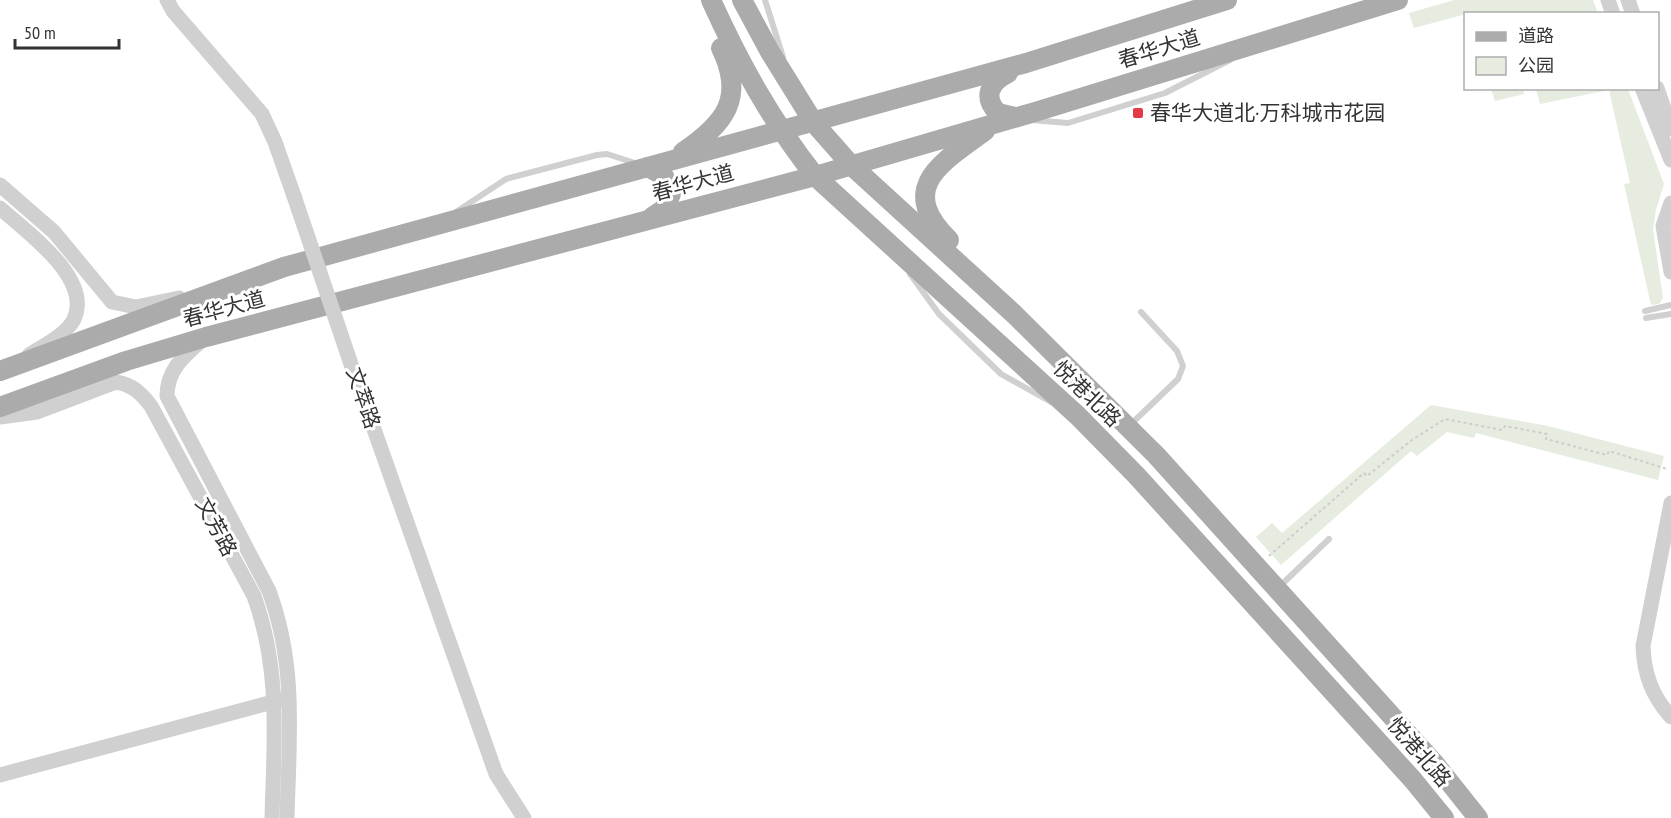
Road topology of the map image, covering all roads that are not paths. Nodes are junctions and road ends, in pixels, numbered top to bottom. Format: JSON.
{"nodes":[{"id":1,"x":167,"y":0,"type":"edge"},
{"id":2,"x":698,"y":0,"type":"edge"},
{"id":3,"x":711,"y":0,"type":"edge"},
{"id":4,"x":742,"y":0,"type":"edge"},
{"id":5,"x":765,"y":0,"type":"edge"},
{"id":6,"x":1227,"y":0,"type":"edge"},
{"id":7,"x":1398,"y":0,"type":"edge"},
{"id":8,"x":1026,"y":63,"type":"junction"},
{"id":9,"x":790,"y":84,"type":"junction"},
{"id":10,"x":1643,"y":90,"type":"edge"},
{"id":11,"x":1658,"y":90,"type":"edge"},
{"id":12,"x":1016,"y":117,"type":"junction"},
{"id":13,"x":814,"y":123,"type":"junction"},
{"id":14,"x":995,"y":123,"type":"junction"},
{"id":15,"x":1670,"y":126,"type":"edge"},
{"id":16,"x":779,"y":130,"type":"junction"},
{"id":17,"x":673,"y":159,"type":"junction"},
{"id":18,"x":1671,"y":160,"type":"edge"},
{"id":19,"x":851,"y":165,"type":"junction"},
{"id":20,"x":648,"y":167,"type":"junction"},
{"id":21,"x":814,"y":176,"type":"junction"},
{"id":22,"x":0,"y":185,"type":"edge"},
{"id":23,"x":1671,"y":203,"type":"edge"},
{"id":24,"x":0,"y":208,"type":"edge"},
{"id":25,"x":644,"y":221,"type":"junction"},
{"id":26,"x":1671,"y":272,"type":"edge"},
{"id":27,"x":220,"y":290,"type":"junction"},
{"id":28,"x":1671,"y":305,"type":"edge"},
{"id":29,"x":1141,"y":312,"type":"dead end"},
{"id":30,"x":1014,"y":314,"type":"junction"},
{"id":31,"x":1671,"y":314,"type":"edge"},
{"id":32,"x":206,"y":337,"type":"junction"},
{"id":33,"x":6,"y":369,"type":"edge"},
{"id":34,"x":0,"y":407,"type":"edge"},
{"id":35,"x":0,"y":417,"type":"edge"},
{"id":36,"x":1128,"y":428,"type":"junction"},
{"id":37,"x":1671,"y":503,"type":"edge"},
{"id":38,"x":1329,"y":539,"type":"dead end"},
{"id":39,"x":1276,"y":589,"type":"junction"},
{"id":40,"x":282,"y":700,"type":"junction"},
{"id":41,"x":1671,"y":717,"type":"edge"},
{"id":42,"x":0,"y":775,"type":"edge"},
{"id":43,"x":272,"y":818,"type":"edge"},
{"id":44,"x":287,"y":818,"type":"edge"},
{"id":45,"x":524,"y":818,"type":"edge"},
{"id":46,"x":1444,"y":818,"type":"edge"},
{"id":47,"x":1478,"y":818,"type":"edge"}],
"edges":[{"from":1,"to":45,"type":"street","name":"文萃路","bridge":true},
{"from":2,"to":17,"type":"main road"},
{"from":3,"to":16,"type":"main road","name":"悦港北路"},
{"from":4,"to":9,"type":"main road","name":"悦港北路"},
{"from":5,"to":9,"type":"lane"},
{"from":6,"to":8,"type":"main road","name":"春华大道"},
{"from":7,"to":12,"type":"main road","name":"春华大道"},
{"from":8,"to":12,"type":"main road"},
{"from":8,"to":13,"type":"main road","name":"春华大道"},
{"from":9,"to":13,"type":"main road","name":"悦港北路"},
{"from":10,"to":18,"type":"street"},
{"from":11,"to":15,"type":"street"},
{"from":12,"to":14,"type":"main road","name":"春华大道"},
{"from":13,"to":16,"type":"main road","name":"春华大道"},
{"from":13,"to":19,"type":"main road","name":"悦港北路"},
{"from":14,"to":19,"type":"main road","name":"春华大道"},
{"from":14,"to":30,"type":"main road"},
{"from":16,"to":17,"type":"main road","name":"春华大道"},
{"from":16,"to":21,"type":"main road","name":"悦港北路"},
{"from":17,"to":20,"type":"main road","name":"春华大道"},
{"from":19,"to":21,"type":"main road","name":"春华大道"},
{"from":19,"to":30,"type":"main road","name":"悦港北路"},
{"from":20,"to":25,"type":"main road"},
{"from":20,"to":27,"type":"main road","name":"春华大道"},
{"from":21,"to":25,"type":"main road","name":"春华大道"},
{"from":21,"to":46,"type":"main road","name":"悦港北路"},
{"from":22,"to":27,"type":"street"},
{"from":23,"to":26,"type":"street"},
{"from":24,"to":33,"type":"street"},
{"from":25,"to":32,"type":"main road","name":"春华大道"},
{"from":27,"to":33,"type":"main road","name":"春华大道"},
{"from":28,"to":31,"type":"lane"},
{"from":29,"to":36,"type":"lane"},
{"from":30,"to":36,"type":"main road","name":"悦港北路"},
{"from":32,"to":34,"type":"main road","name":"春华大道"},
{"from":32,"to":40,"type":"street","name":"文芳路"},
{"from":35,"to":40,"type":"street","name":"文芳路"},
{"from":36,"to":39,"type":"main road","name":"悦港北路"},
{"from":37,"to":41,"type":"street"},
{"from":38,"to":39,"type":"lane"},
{"from":39,"to":47,"type":"main road","name":"悦港北路"},
{"from":40,"to":42,"type":"street"},
{"from":40,"to":43,"type":"street","name":"文芳路"},
{"from":40,"to":44,"type":"street","name":"文芳路"}]}
